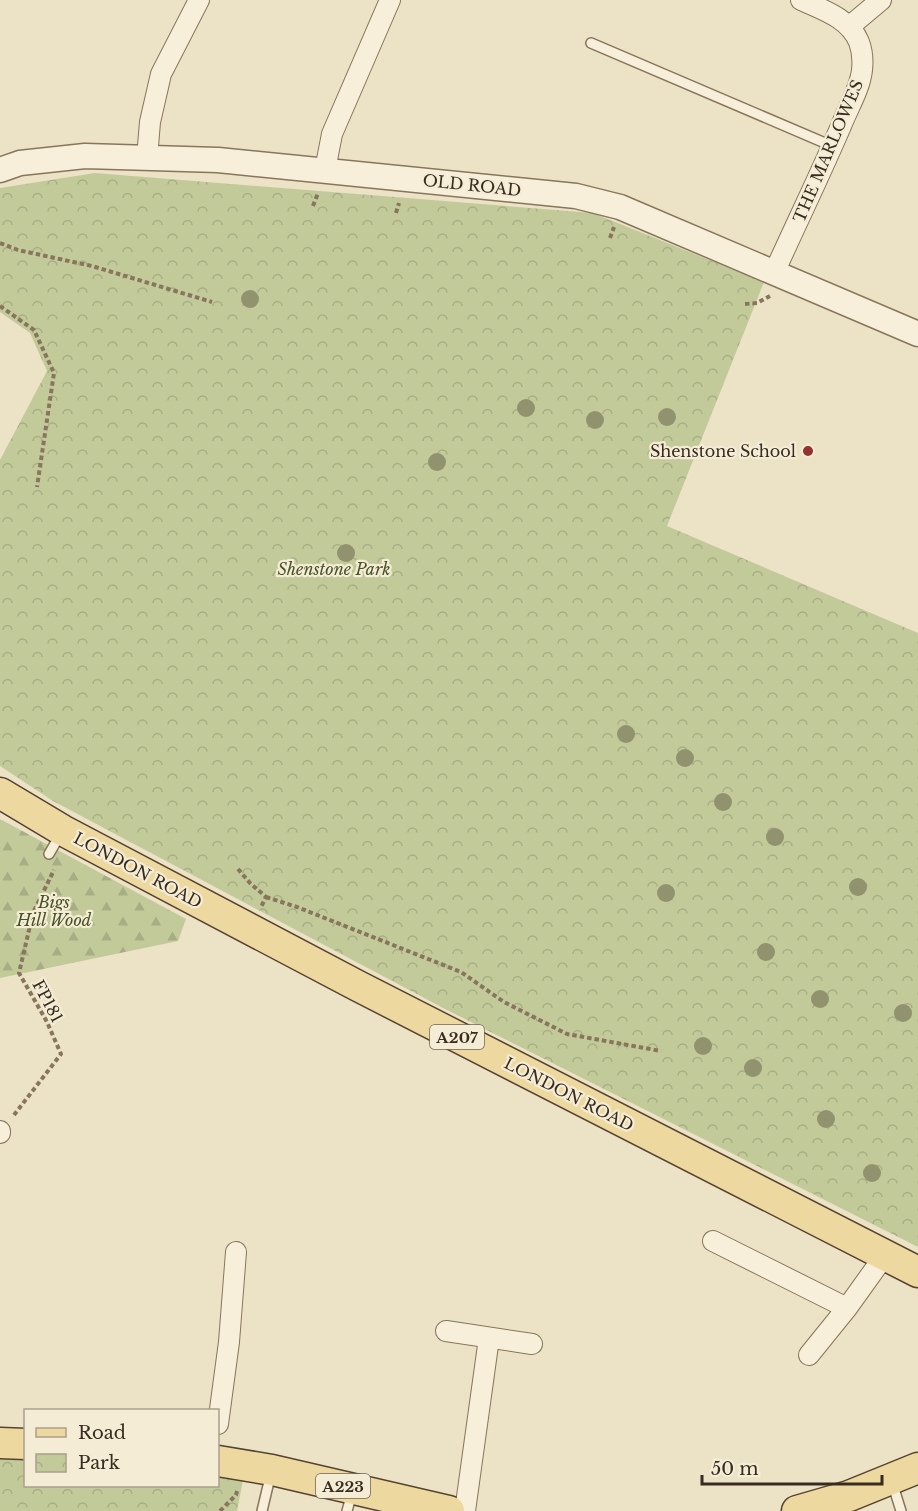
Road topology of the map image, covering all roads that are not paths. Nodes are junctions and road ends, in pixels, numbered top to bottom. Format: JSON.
{"nodes":[{"id":1,"x":199,"y":0,"type":"edge"},
{"id":2,"x":390,"y":0,"type":"edge"},
{"id":3,"x":801,"y":0,"type":"edge"},
{"id":4,"x":881,"y":0,"type":"edge"},
{"id":5,"x":850,"y":26,"type":"junction"},
{"id":6,"x":591,"y":43,"type":"dead end"},
{"id":7,"x":832,"y":146,"type":"junction"},
{"id":8,"x":147,"y":158,"type":"junction"},
{"id":9,"x":0,"y":170,"type":"edge"},
{"id":10,"x":325,"y":170,"type":"junction"},
{"id":11,"x":774,"y":273,"type":"junction"},
{"id":12,"x":918,"y":334,"type":"edge"},
{"id":13,"x":0,"y":793,"type":"edge"},
{"id":14,"x":713,"y":1241,"type":"dead end"},
{"id":15,"x":236,"y":1252,"type":"dead end"},
{"id":16,"x":885,"y":1255,"type":"junction"},
{"id":17,"x":918,"y":1272,"type":"edge"},
{"id":18,"x":847,"y":1308,"type":"junction"},
{"id":19,"x":446,"y":1331,"type":"dead end"},
{"id":20,"x":489,"y":1338,"type":"junction"},
{"id":21,"x":532,"y":1344,"type":"dead end"},
{"id":22,"x":809,"y":1355,"type":"dead end"},
{"id":23,"x":219,"y":1417,"type":"edge"},
{"id":24,"x":0,"y":1443,"type":"edge"},
{"id":25,"x":24,"y":1444,"type":"edge"},
{"id":26,"x":219,"y":1461,"type":"edge"},
{"id":27,"x":918,"y":1468,"type":"edge"},
{"id":28,"x":272,"y":1470,"type":"junction"},
{"id":29,"x":891,"y":1480,"type":"junction"},
{"id":30,"x":350,"y":1500,"type":"edge"},
{"id":31,"x":411,"y":1507,"type":"edge"},
{"id":32,"x":262,"y":1511,"type":"edge"},
{"id":33,"x":449,"y":1511,"type":"edge"},
{"id":34,"x":465,"y":1511,"type":"edge"},
{"id":35,"x":797,"y":1511,"type":"edge"},
{"id":36,"x":901,"y":1511,"type":"edge"}],
"edges":[{"from":1,"to":8,"type":"street"},
{"from":2,"to":10,"type":"street"},
{"from":3,"to":5,"type":"street"},
{"from":4,"to":5,"type":"street"},
{"from":5,"to":7,"type":"street","name":"THE MARLOWES"},
{"from":6,"to":7,"type":"lane"},
{"from":7,"to":11,"type":"street","name":"THE MARLOWES"},
{"from":8,"to":9,"type":"street","name":"OLD ROAD"},
{"from":8,"to":10,"type":"street","name":"OLD ROAD"},
{"from":10,"to":11,"type":"street","name":"OLD ROAD"},
{"from":11,"to":12,"type":"street","name":"OLD ROAD"},
{"from":13,"to":16,"type":"main road","name":"LONDON ROAD","number":"A207"},
{"from":14,"to":18,"type":"street"},
{"from":15,"to":23,"type":"street"},
{"from":16,"to":17,"type":"main road","name":"LONDON ROAD","number":"A207"},
{"from":16,"to":18,"type":"street"},
{"from":18,"to":22,"type":"street"},
{"from":19,"to":20,"type":"street"},
{"from":20,"to":21,"type":"street"},
{"from":20,"to":34,"type":"street"},
{"from":24,"to":25,"type":"main road"},
{"from":26,"to":28,"type":"main road","number":"A223"},
{"from":27,"to":29,"type":"main road"},
{"from":28,"to":30,"type":"main road","number":"A223"},
{"from":28,"to":32,"type":"lane"},
{"from":29,"to":35,"type":"main road"},
{"from":29,"to":36,"type":"lane"},
{"from":30,"to":31,"type":"main road","number":"A223"},
{"from":31,"to":33,"type":"main road","number":"A223"}]}
